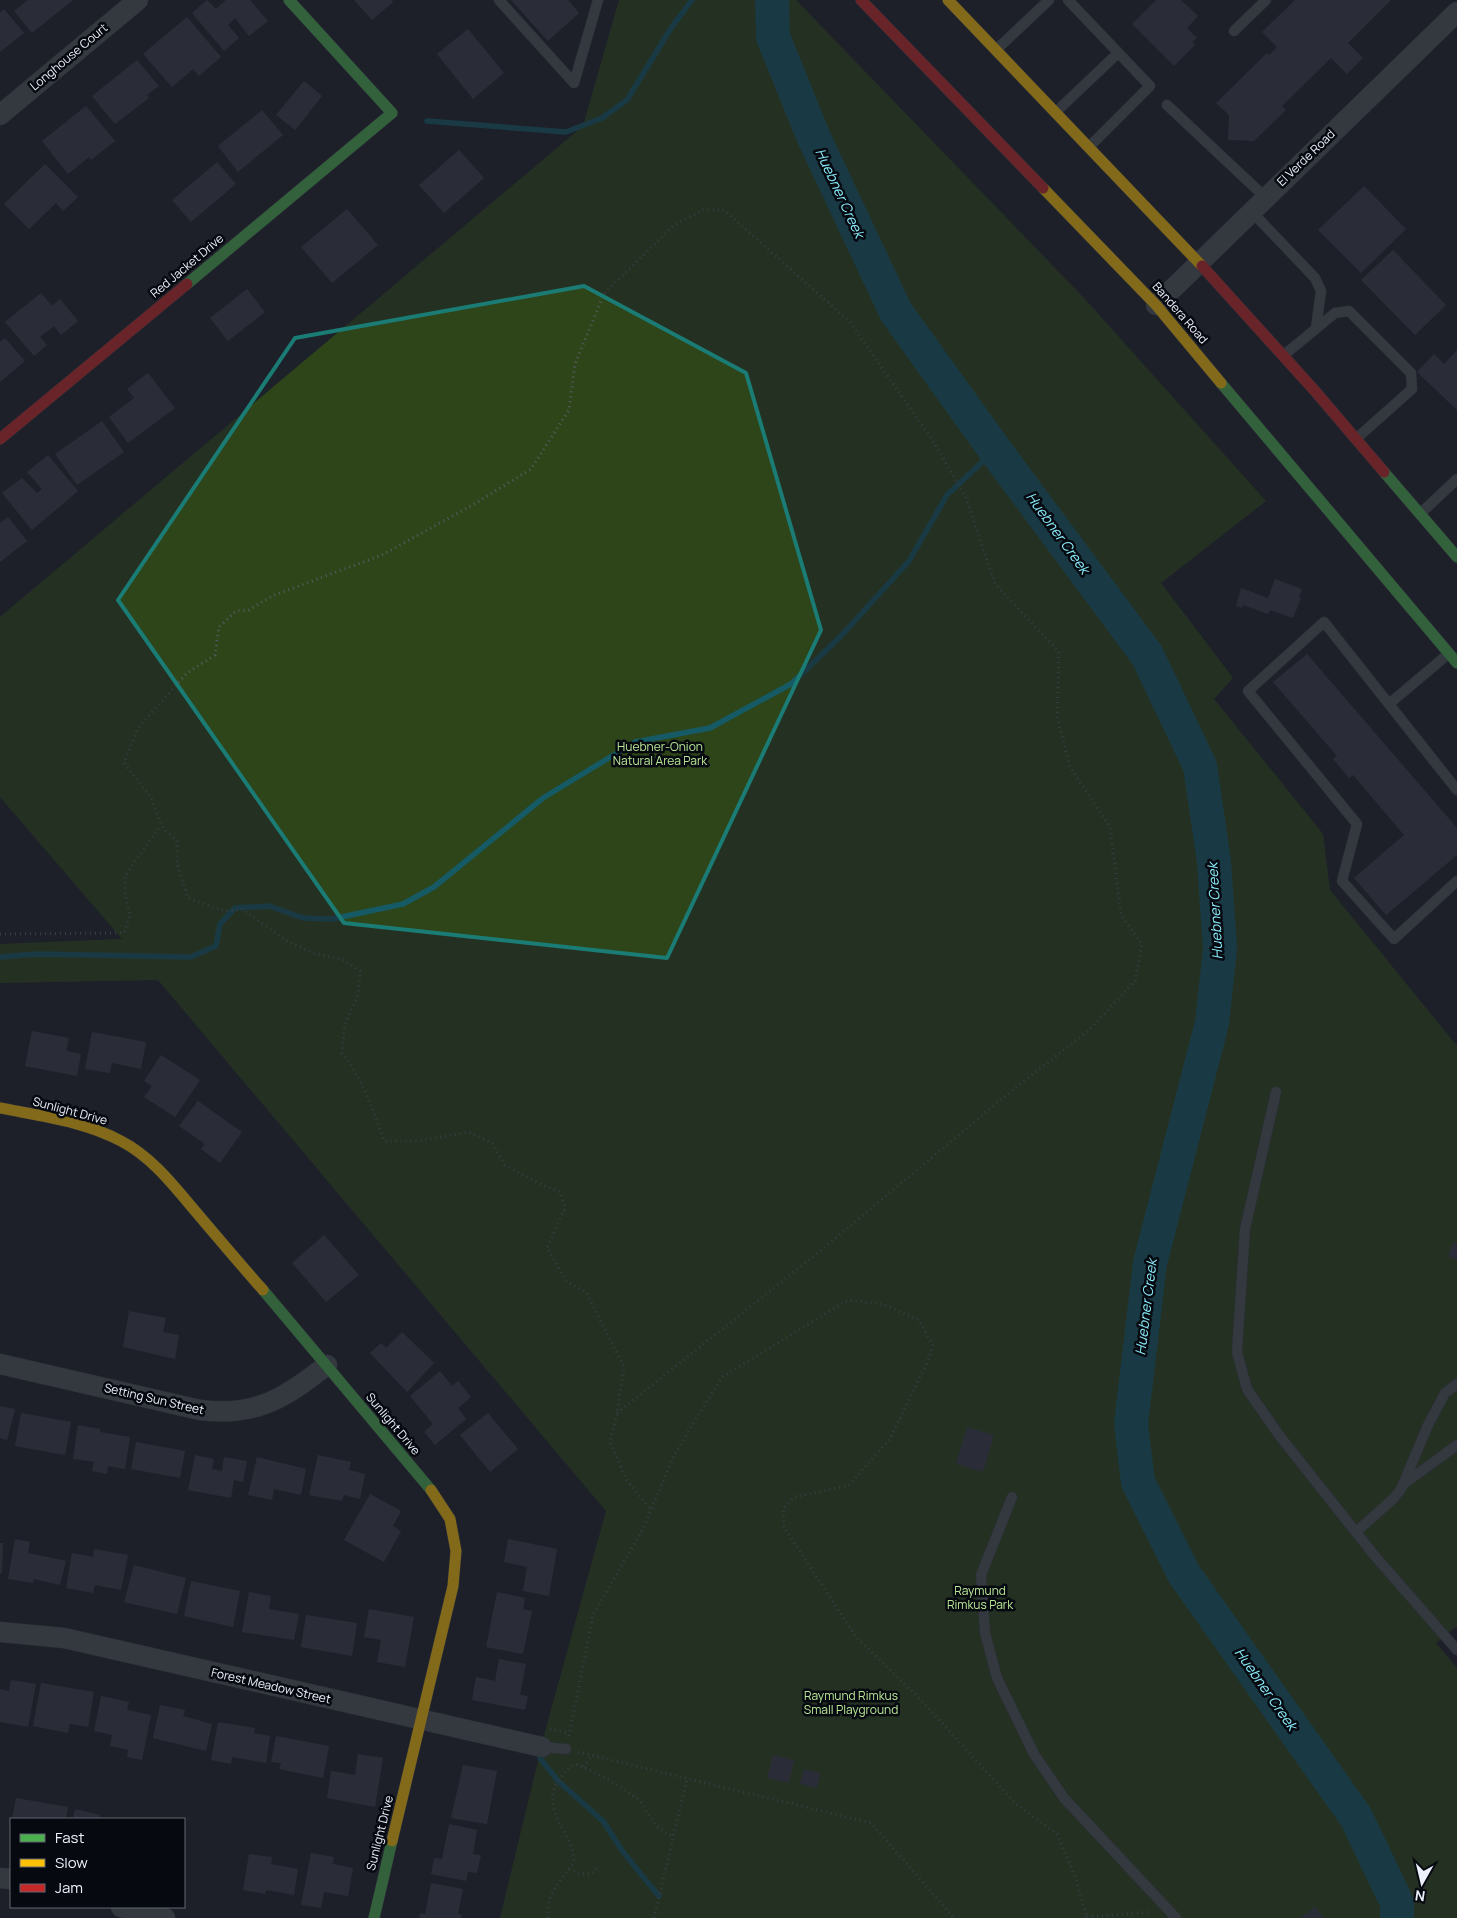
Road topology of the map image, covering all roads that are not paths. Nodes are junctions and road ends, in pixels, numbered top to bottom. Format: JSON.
{"nodes":[{"id":1,"x":138,"y":0,"type":"edge"},
{"id":2,"x":289,"y":0,"type":"edge"},
{"id":3,"x":499,"y":0,"type":"edge"},
{"id":4,"x":598,"y":0,"type":"edge"},
{"id":5,"x":861,"y":0,"type":"edge"},
{"id":6,"x":948,"y":0,"type":"edge"},
{"id":7,"x":1050,"y":0,"type":"edge"},
{"id":8,"x":1068,"y":0,"type":"edge"},
{"id":9,"x":1266,"y":0,"type":"edge"},
{"id":10,"x":1457,"y":12,"type":"edge"},
{"id":11,"x":1234,"y":31,"type":"dead end"},
{"id":12,"x":996,"y":50,"type":"junction"},
{"id":13,"x":1118,"y":53,"type":"junction"},
{"id":14,"x":1167,"y":105,"type":"dead end"},
{"id":15,"x":1056,"y":112,"type":"junction"},
{"id":16,"x":0,"y":115,"type":"edge"},
{"id":17,"x":1090,"y":146,"type":"junction"},
{"id":18,"x":1259,"y":205,"type":"junction"},
{"id":19,"x":1200,"y":262,"type":"junction"},
{"id":20,"x":1156,"y":305,"type":"junction"},
{"id":21,"x":1316,"y":328,"type":"junction"},
{"id":22,"x":1283,"y":355,"type":"junction"},
{"id":23,"x":1356,"y":438,"type":"junction"},
{"id":24,"x":0,"y":439,"type":"edge"},
{"id":25,"x":1457,"y":479,"type":"edge"},
{"id":26,"x":1420,"y":513,"type":"junction"},
{"id":27,"x":1457,"y":557,"type":"edge"},
{"id":28,"x":1449,"y":654,"type":"junction"},
{"id":29,"x":1457,"y":663,"type":"edge"},
{"id":30,"x":1389,"y":704,"type":"junction"},
{"id":31,"x":1457,"y":790,"type":"edge"},
{"id":32,"x":1457,"y":881,"type":"edge"},
{"id":33,"x":1276,"y":1092,"type":"dead end"},
{"id":34,"x":0,"y":1108,"type":"edge"},
{"id":35,"x":0,"y":1364,"type":"edge"},
{"id":36,"x":327,"y":1365,"type":"junction"},
{"id":37,"x":1457,"y":1384,"type":"edge"},
{"id":38,"x":1457,"y":1445,"type":"edge"},
{"id":39,"x":1404,"y":1484,"type":"junction"},
{"id":40,"x":1012,"y":1497,"type":"dead end"},
{"id":41,"x":1356,"y":1532,"type":"junction"},
{"id":42,"x":0,"y":1632,"type":"edge"},
{"id":43,"x":1457,"y":1650,"type":"edge"},
{"id":44,"x":422,"y":1721,"type":"junction"},
{"id":45,"x":542,"y":1747,"type":"joint"},
{"id":46,"x":566,"y":1749,"type":"road end"},
{"id":47,"x":125,"y":1908,"type":"edge"},
{"id":48,"x":1173,"y":1915,"type":"edge"},
{"id":49,"x":165,"y":1918,"type":"edge"},
{"id":50,"x":374,"y":1918,"type":"edge"}],
"edges":[{"from":1,"to":16,"type":"street","name":"Longhouse Court"},
{"from":2,"to":24,"type":"street","name":"Red Jacket Drive"},
{"from":3,"to":4,"type":"lane"},
{"from":5,"to":20,"type":"street","name":"Bandera Road"},
{"from":6,"to":12,"type":"street"},
{"from":7,"to":12,"type":"lane"},
{"from":8,"to":13,"type":"lane"},
{"from":9,"to":11,"type":"lane"},
{"from":10,"to":18,"type":"street","name":"El Verde Road"},
{"from":12,"to":15,"type":"street"},
{"from":13,"to":15,"type":"lane"},
{"from":13,"to":17,"type":"lane"},
{"from":14,"to":18,"type":"lane"},
{"from":15,"to":17,"type":"street"},
{"from":17,"to":19,"type":"street"},
{"from":18,"to":19,"type":"street","name":"El Verde Road"},
{"from":18,"to":21,"type":"lane"},
{"from":19,"to":20,"type":"street","name":"El Verde Road"},
{"from":19,"to":22,"type":"street"},
{"from":20,"to":28,"type":"street","name":"Bandera Road"},
{"from":21,"to":22,"type":"lane"},
{"from":21,"to":23,"type":"lane"},
{"from":22,"to":23,"type":"street"},
{"from":23,"to":26,"type":"street"},
{"from":25,"to":26,"type":"lane"},
{"from":26,"to":27,"type":"street"},
{"from":28,"to":29,"type":"street","name":"Bandera Road"},
{"from":28,"to":30,"type":"lane"},
{"from":30,"to":31,"type":"lane"},
{"from":30,"to":32,"type":"lane"},
{"from":33,"to":41,"type":"lane"},
{"from":34,"to":36,"type":"street","name":"Sunlight Drive"},
{"from":35,"to":36,"type":"street","name":"Setting Sun Street"},
{"from":36,"to":44,"type":"street","name":"Sunlight Drive"},
{"from":37,"to":39,"type":"lane"},
{"from":38,"to":39,"type":"lane"},
{"from":39,"to":41,"type":"lane"},
{"from":40,"to":48,"type":"lane"},
{"from":41,"to":43,"type":"lane"},
{"from":42,"to":44,"type":"street","name":"Forest Meadow Street"},
{"from":44,"to":45,"type":"street","name":"Forest Meadow Street"},
{"from":44,"to":50,"type":"street","name":"Sunlight Drive"},
{"from":45,"to":46,"type":"lane"},
{"from":47,"to":49,"type":"street"}]}
